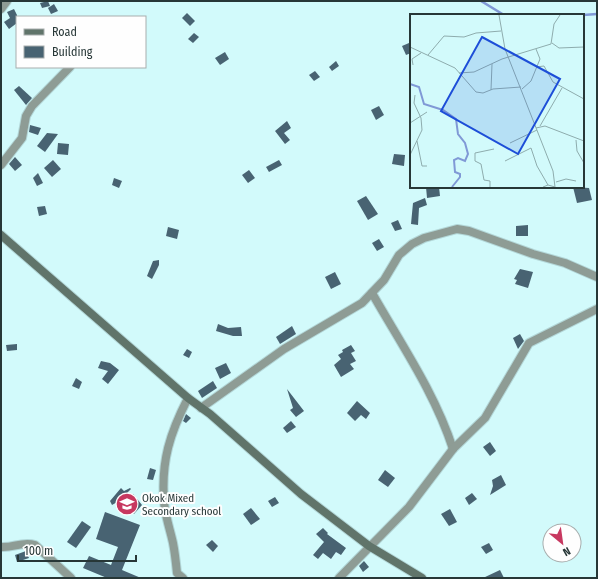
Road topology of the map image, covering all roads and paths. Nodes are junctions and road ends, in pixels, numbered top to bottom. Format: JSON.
{"nodes":[{"id":1,"x":8,"y":1,"type":"edge"},
{"id":2,"x":1,"y":9,"type":"edge"},
{"id":3,"x":69,"y":68,"type":"edge"},
{"id":4,"x":1,"y":165,"type":"edge"},
{"id":5,"x":1,"y":235,"type":"edge"},
{"id":6,"x":597,"y":277,"type":"edge"},
{"id":7,"x":372,"y":293,"type":"junction"},
{"id":8,"x":597,"y":309,"type":"edge"},
{"id":9,"x":188,"y":398,"type":"junction"},
{"id":10,"x":201,"y":408,"type":"junction"},
{"id":11,"x":453,"y":450,"type":"junction"},
{"id":12,"x":369,"y":546,"type":"junction"},
{"id":13,"x":1,"y":547,"type":"edge"},
{"id":14,"x":178,"y":576,"type":"edge"},
{"id":15,"x":71,"y":578,"type":"edge"},
{"id":16,"x":339,"y":578,"type":"edge"},
{"id":17,"x":422,"y":578,"type":"edge"}],
"edges":[{"from":1,"to":2,"type":"street"},
{"from":3,"to":4,"type":"street"},
{"from":5,"to":9,"type":"street"},
{"from":6,"to":7,"type":"street"},
{"from":7,"to":10,"type":"street"},
{"from":7,"to":11,"type":"street"},
{"from":8,"to":11,"type":"street"},
{"from":9,"to":10,"type":"street"},
{"from":9,"to":14,"type":"street"},
{"from":10,"to":12,"type":"street"},
{"from":11,"to":12,"type":"street"},
{"from":12,"to":16,"type":"street"},
{"from":12,"to":17,"type":"street"},
{"from":13,"to":15,"type":"street"}]}
